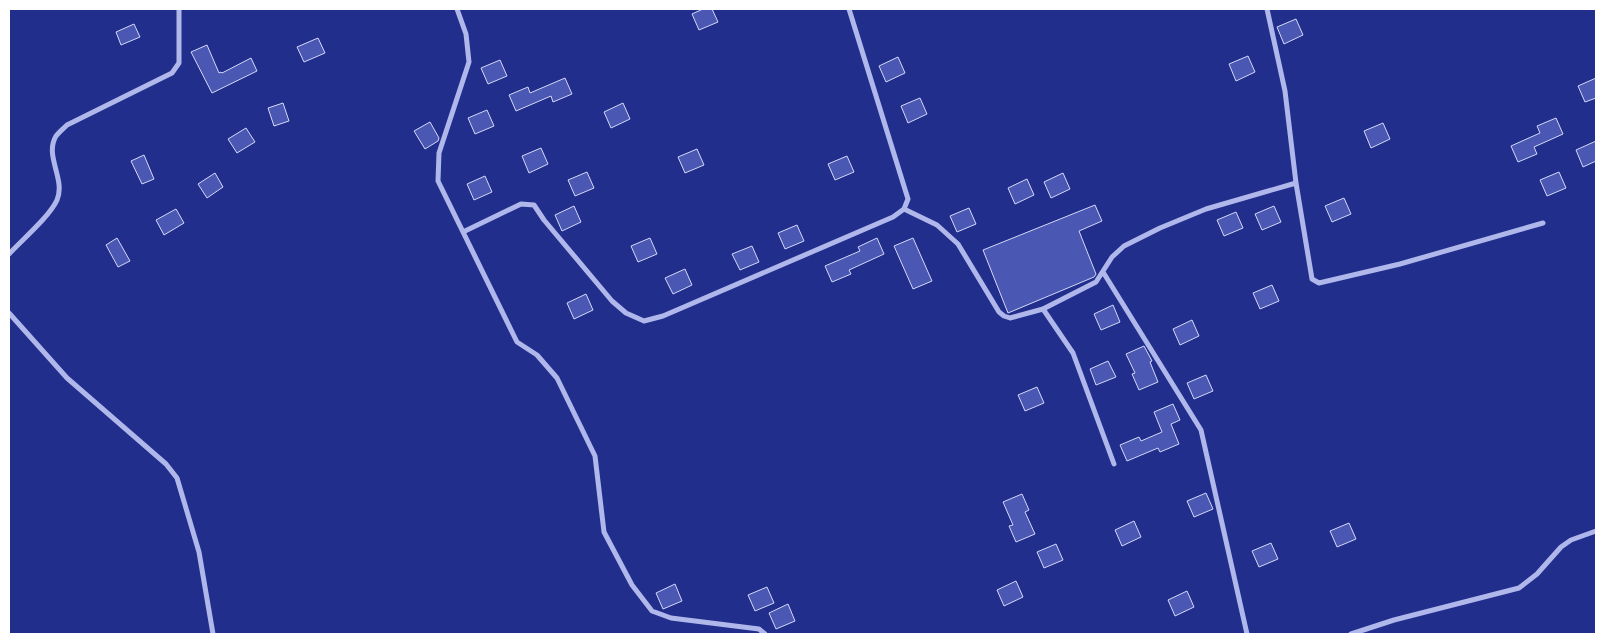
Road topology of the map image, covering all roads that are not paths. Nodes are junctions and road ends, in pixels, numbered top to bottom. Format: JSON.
{"nodes":[{"id":1,"x":179,"y":9,"type":"edge"},
{"id":2,"x":457,"y":9,"type":"edge"},
{"id":3,"x":849,"y":9,"type":"edge"},
{"id":4,"x":1267,"y":9,"type":"edge"},
{"id":5,"x":1296,"y":183,"type":"junction"},
{"id":6,"x":904,"y":209,"type":"junction"},
{"id":7,"x":1543,"y":223,"type":"dead end"},
{"id":8,"x":463,"y":232,"type":"junction"},
{"id":9,"x":9,"y":254,"type":"edge"},
{"id":10,"x":1103,"y":272,"type":"junction"},
{"id":11,"x":1043,"y":309,"type":"junction"},
{"id":12,"x":9,"y":313,"type":"edge"},
{"id":13,"x":1114,"y":464,"type":"dead end"},
{"id":14,"x":1596,"y":531,"type":"edge"},
{"id":15,"x":213,"y":634,"type":"edge"},
{"id":16,"x":765,"y":634,"type":"edge"},
{"id":17,"x":1247,"y":634,"type":"edge"},
{"id":18,"x":1351,"y":634,"type":"edge"}],
"edges":[{"from":1,"to":9,"type":"street"},
{"from":2,"to":8,"type":"street"},
{"from":3,"to":6,"type":"street"},
{"from":4,"to":5,"type":"street"},
{"from":5,"to":7,"type":"street"},
{"from":5,"to":10,"type":"street"},
{"from":6,"to":8,"type":"street"},
{"from":6,"to":11,"type":"street"},
{"from":8,"to":16,"type":"street"},
{"from":10,"to":11,"type":"street"},
{"from":10,"to":17,"type":"street"},
{"from":11,"to":13,"type":"street"},
{"from":12,"to":15,"type":"street"},
{"from":14,"to":18,"type":"street"}]}
